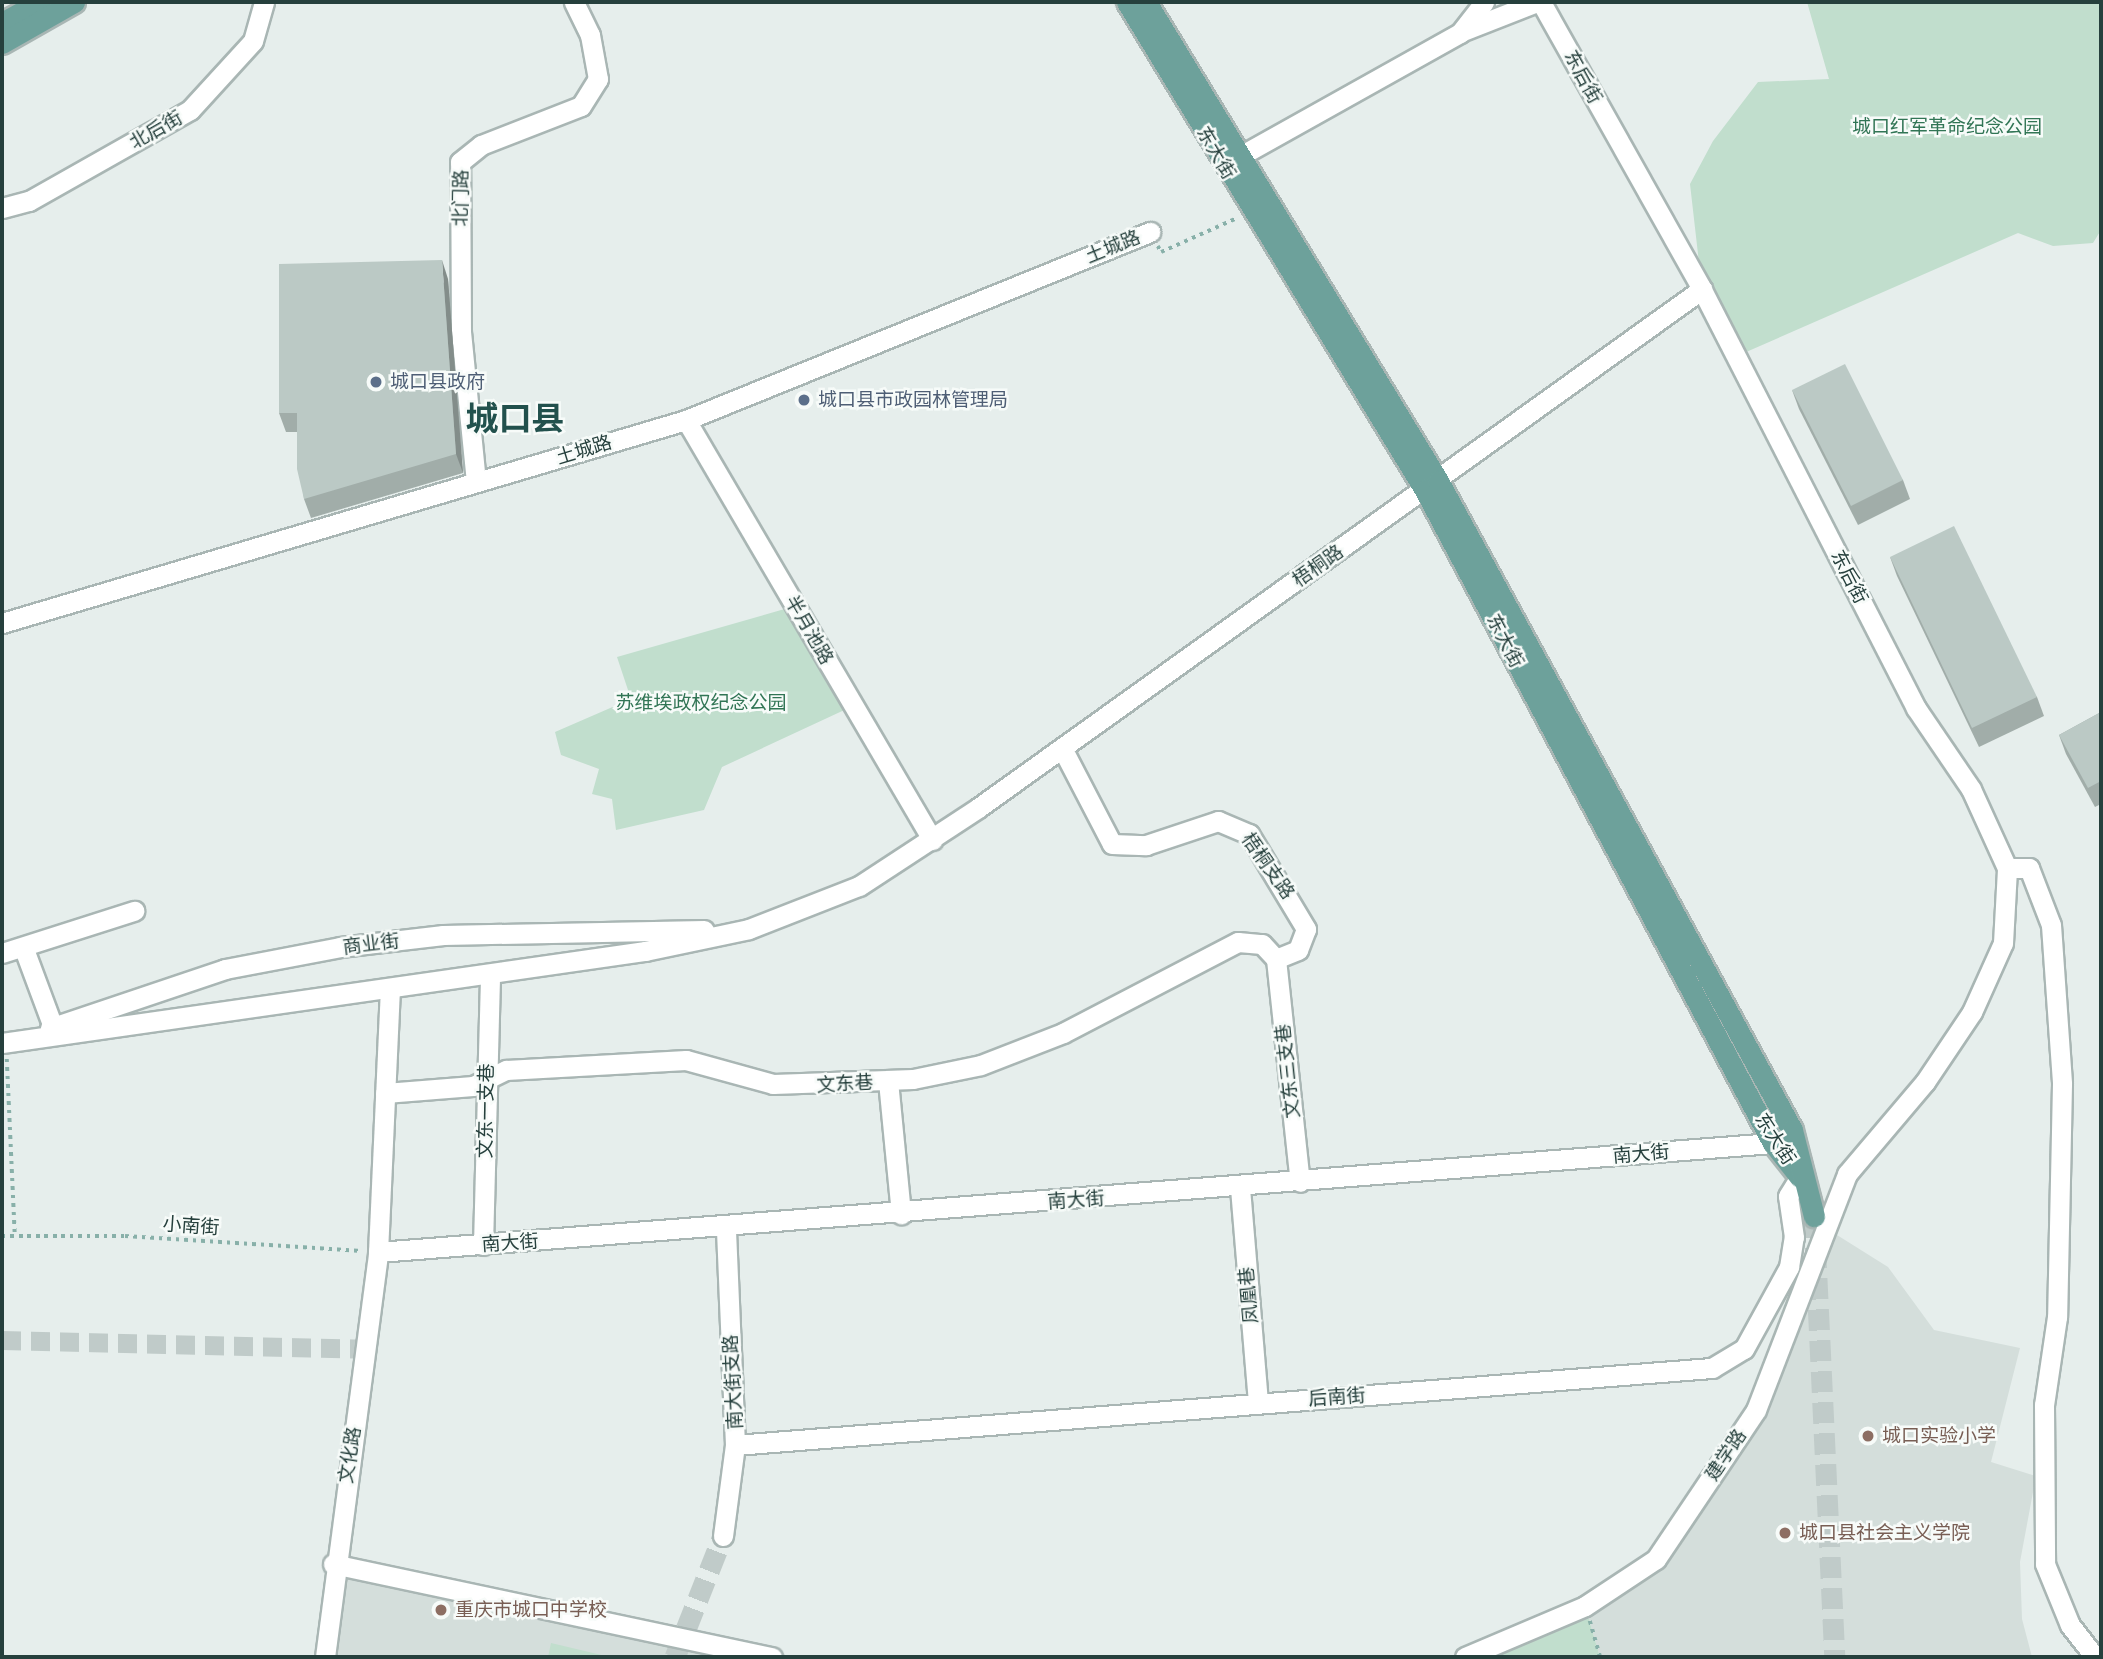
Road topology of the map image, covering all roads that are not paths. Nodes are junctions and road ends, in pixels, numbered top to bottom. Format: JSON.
{"nodes":[{"id":1,"x":40,"y":2,"type":"edge"},
{"id":2,"x":74,"y":2,"type":"edge"},
{"id":3,"x":264,"y":2,"type":"edge"},
{"id":4,"x":574,"y":2,"type":"edge"},
{"id":5,"x":1127,"y":2,"type":"edge"},
{"id":6,"x":1146,"y":2,"type":"edge"},
{"id":7,"x":1485,"y":2,"type":"edge"},
{"id":8,"x":1539,"y":2,"type":"edge"},
{"id":9,"x":2,"y":23,"type":"edge"},
{"id":10,"x":1460,"y":33,"type":"junction"},
{"id":11,"x":2,"y":43,"type":"edge"},
{"id":12,"x":1240,"y":156,"type":"junction"},
{"id":13,"x":2,"y":208,"type":"edge"},
{"id":14,"x":1150,"y":232,"type":"road end"},
{"id":15,"x":1702,"y":289,"type":"junction"},
{"id":16,"x":685,"y":420,"type":"junction"},
{"id":17,"x":477,"y":482,"type":"junction"},
{"id":18,"x":1432,"y":485,"type":"junction"},
{"id":19,"x":2,"y":622,"type":"edge"},
{"id":20,"x":1062,"y":748,"type":"junction"},
{"id":21,"x":932,"y":841,"type":"junction"},
{"id":22,"x":2007,"y":868,"type":"junction"},
{"id":23,"x":134,"y":911,"type":"dead end"},
{"id":24,"x":749,"y":929,"type":"junction"},
{"id":25,"x":24,"y":949,"type":"junction"},
{"id":26,"x":2,"y":953,"type":"edge"},
{"id":27,"x":1276,"y":959,"type":"junction"},
{"id":28,"x":490,"y":978,"type":"junction"},
{"id":29,"x":390,"y":992,"type":"junction"},
{"id":30,"x":53,"y":1027,"type":"junction"},
{"id":31,"x":4,"y":1043,"type":"edge"},
{"id":32,"x":888,"y":1081,"type":"junction"},
{"id":33,"x":486,"y":1082,"type":"junction"},
{"id":34,"x":385,"y":1093,"type":"junction"},
{"id":35,"x":1773,"y":1143,"type":"junction"},
{"id":36,"x":1871,"y":1149,"type":"joint"},
{"id":37,"x":1800,"y":1177,"type":"junction"},
{"id":38,"x":1300,"y":1182,"type":"junction"},
{"id":39,"x":1240,"y":1188,"type":"junction"},
{"id":40,"x":901,"y":1213,"type":"junction"},
{"id":41,"x":1814,"y":1216,"type":"tunnel mouth"},
{"id":42,"x":726,"y":1227,"type":"junction"},
{"id":43,"x":483,"y":1245,"type":"junction"},
{"id":44,"x":378,"y":1252,"type":"junction"},
{"id":45,"x":1258,"y":1404,"type":"junction"},
{"id":46,"x":735,"y":1445,"type":"junction"},
{"id":47,"x":723,"y":1535,"type":"tunnel mouth"},
{"id":48,"x":333,"y":1564,"type":"junction"},
{"id":49,"x":325,"y":1657,"type":"edge"},
{"id":50,"x":772,"y":1657,"type":"edge"},
{"id":51,"x":1465,"y":1657,"type":"edge"},
{"id":52,"x":2095,"y":1657,"type":"edge"}],
"edges":[{"from":1,"to":9,"type":"main road"},
{"from":2,"to":11,"type":"main road"},
{"from":3,"to":13,"type":"street","name":"北后街"},
{"from":4,"to":17,"type":"street","name":"北门路"},
{"from":5,"to":18,"type":"main road","name":"东大街"},
{"from":6,"to":12,"type":"main road","name":"东大街"},
{"from":7,"to":10,"type":"street"},
{"from":8,"to":10,"type":"street"},
{"from":8,"to":15,"type":"street","name":"东后街"},
{"from":10,"to":12,"type":"street"},
{"from":12,"to":18,"type":"main road","name":"东大街"},
{"from":14,"to":16,"type":"street","name":"土城路"},
{"from":15,"to":18,"type":"street","name":"梧桐路"},
{"from":15,"to":22,"type":"street","name":"东后街"},
{"from":16,"to":17,"type":"street","name":"土城路"},
{"from":16,"to":21,"type":"street","name":"半月池路"},
{"from":17,"to":19,"type":"street","name":"土城路"},
{"from":18,"to":20,"type":"street","name":"梧桐路"},
{"from":18,"to":35,"type":"main road","name":"东大街"},
{"from":18,"to":37,"type":"main road","name":"东大街"},
{"from":20,"to":21,"type":"street","name":"梧桐路"},
{"from":20,"to":27,"type":"street","name":"梧桐支路"},
{"from":21,"to":24,"type":"street","name":"商业街"},
{"from":22,"to":36,"type":"street","name":"东后街"},
{"from":22,"to":52,"type":"street"},
{"from":23,"to":25,"type":"street"},
{"from":24,"to":28,"type":"street","name":"商业街"},
{"from":24,"to":30,"type":"street","name":"商业街"},
{"from":25,"to":26,"type":"street"},
{"from":25,"to":30,"type":"street"},
{"from":27,"to":32,"type":"street","name":"文东巷"},
{"from":27,"to":38,"type":"street","name":"文东三支巷"},
{"from":28,"to":29,"type":"street","name":"商业街"},
{"from":28,"to":33,"type":"street","name":"文东一支巷"},
{"from":29,"to":31,"type":"street","name":"商业街"},
{"from":29,"to":34,"type":"street","name":"文化路"},
{"from":30,"to":31,"type":"street","name":"商业街"},
{"from":32,"to":33,"type":"street","name":"文东巷"},
{"from":32,"to":40,"type":"street"},
{"from":33,"to":34,"type":"street","name":"文东巷"},
{"from":33,"to":43,"type":"street","name":"文东一支巷"},
{"from":34,"to":44,"type":"street","name":"文化路"},
{"from":35,"to":37,"type":"main road","name":"东大街"},
{"from":35,"to":38,"type":"street","name":"南大街"},
{"from":36,"to":51,"type":"street","name":"建学路"},
{"from":37,"to":41,"type":"main road"},
{"from":37,"to":45,"type":"street","name":"后南街"},
{"from":38,"to":39,"type":"street","name":"南大街"},
{"from":39,"to":40,"type":"street","name":"南大街"},
{"from":39,"to":45,"type":"street","name":"凤凰巷"},
{"from":40,"to":42,"type":"street","name":"南大街"},
{"from":42,"to":43,"type":"street","name":"南大街"},
{"from":42,"to":46,"type":"street","name":"南大街支路"},
{"from":43,"to":44,"type":"street","name":"南大街"},
{"from":44,"to":48,"type":"street","name":"文化路"},
{"from":45,"to":46,"type":"street","name":"后南街"},
{"from":46,"to":47,"type":"street","name":"南大街支路"},
{"from":48,"to":49,"type":"street","name":"文化路"},
{"from":48,"to":50,"type":"street"}]}
